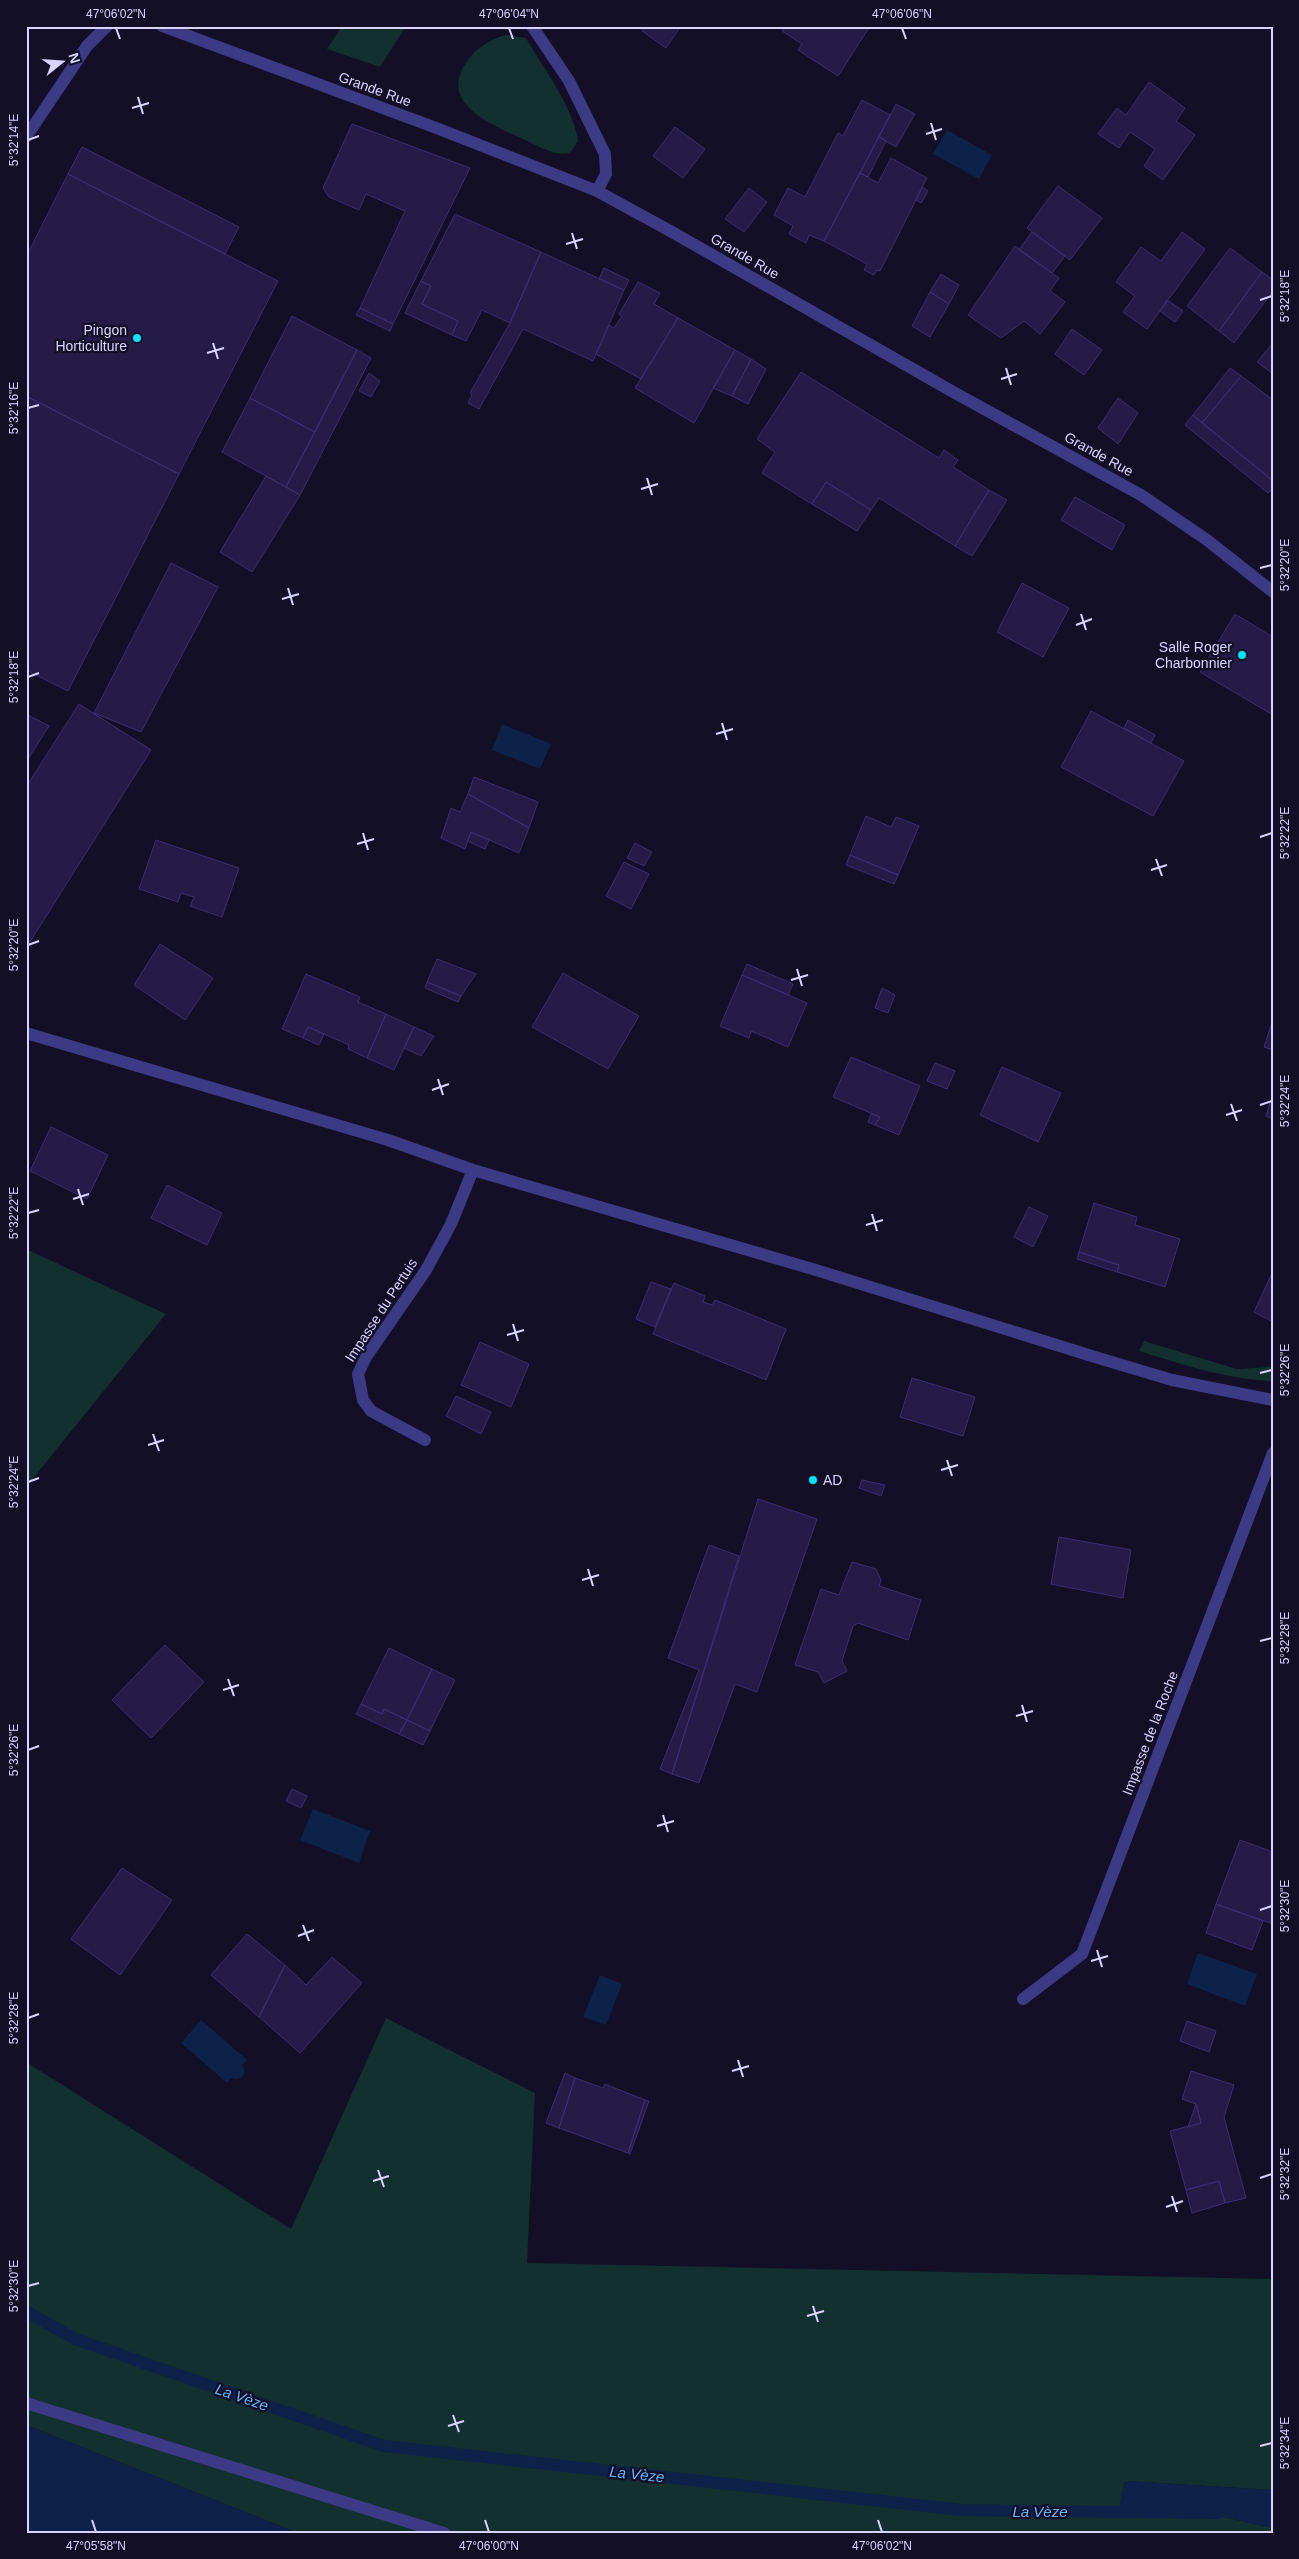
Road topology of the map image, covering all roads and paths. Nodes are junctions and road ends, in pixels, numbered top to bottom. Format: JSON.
{"nodes":[{"id":1,"x":107,"y":26,"type":"edge"},
{"id":2,"x":162,"y":26,"type":"edge"},
{"id":3,"x":532,"y":26,"type":"edge"},
{"id":4,"x":26,"y":137,"type":"edge"},
{"id":5,"x":597,"y":191,"type":"junction"},
{"id":6,"x":1273,"y":592,"type":"edge"},
{"id":7,"x":26,"y":1033,"type":"edge"},
{"id":8,"x":473,"y":1170,"type":"junction"},
{"id":9,"x":1273,"y":1400,"type":"edge"},
{"id":10,"x":426,"y":1440,"type":"dead end"},
{"id":11,"x":1273,"y":1453,"type":"edge"},
{"id":12,"x":1023,"y":1999,"type":"dead end"},
{"id":13,"x":26,"y":2403,"type":"edge"},
{"id":14,"x":444,"y":2533,"type":"edge"}],
"edges":[{"from":1,"to":4,"type":"street"},
{"from":2,"to":5,"type":"street","name":"Grande Rue"},
{"from":3,"to":5,"type":"street"},
{"from":5,"to":6,"type":"street","name":"Grande Rue"},
{"from":7,"to":8,"type":"street"},
{"from":8,"to":9,"type":"street"},
{"from":8,"to":10,"type":"street","name":"Impasse du Pertuis"},
{"from":11,"to":12,"type":"street","name":"Impasse de la Roche"},
{"from":13,"to":14,"type":"street"}]}
